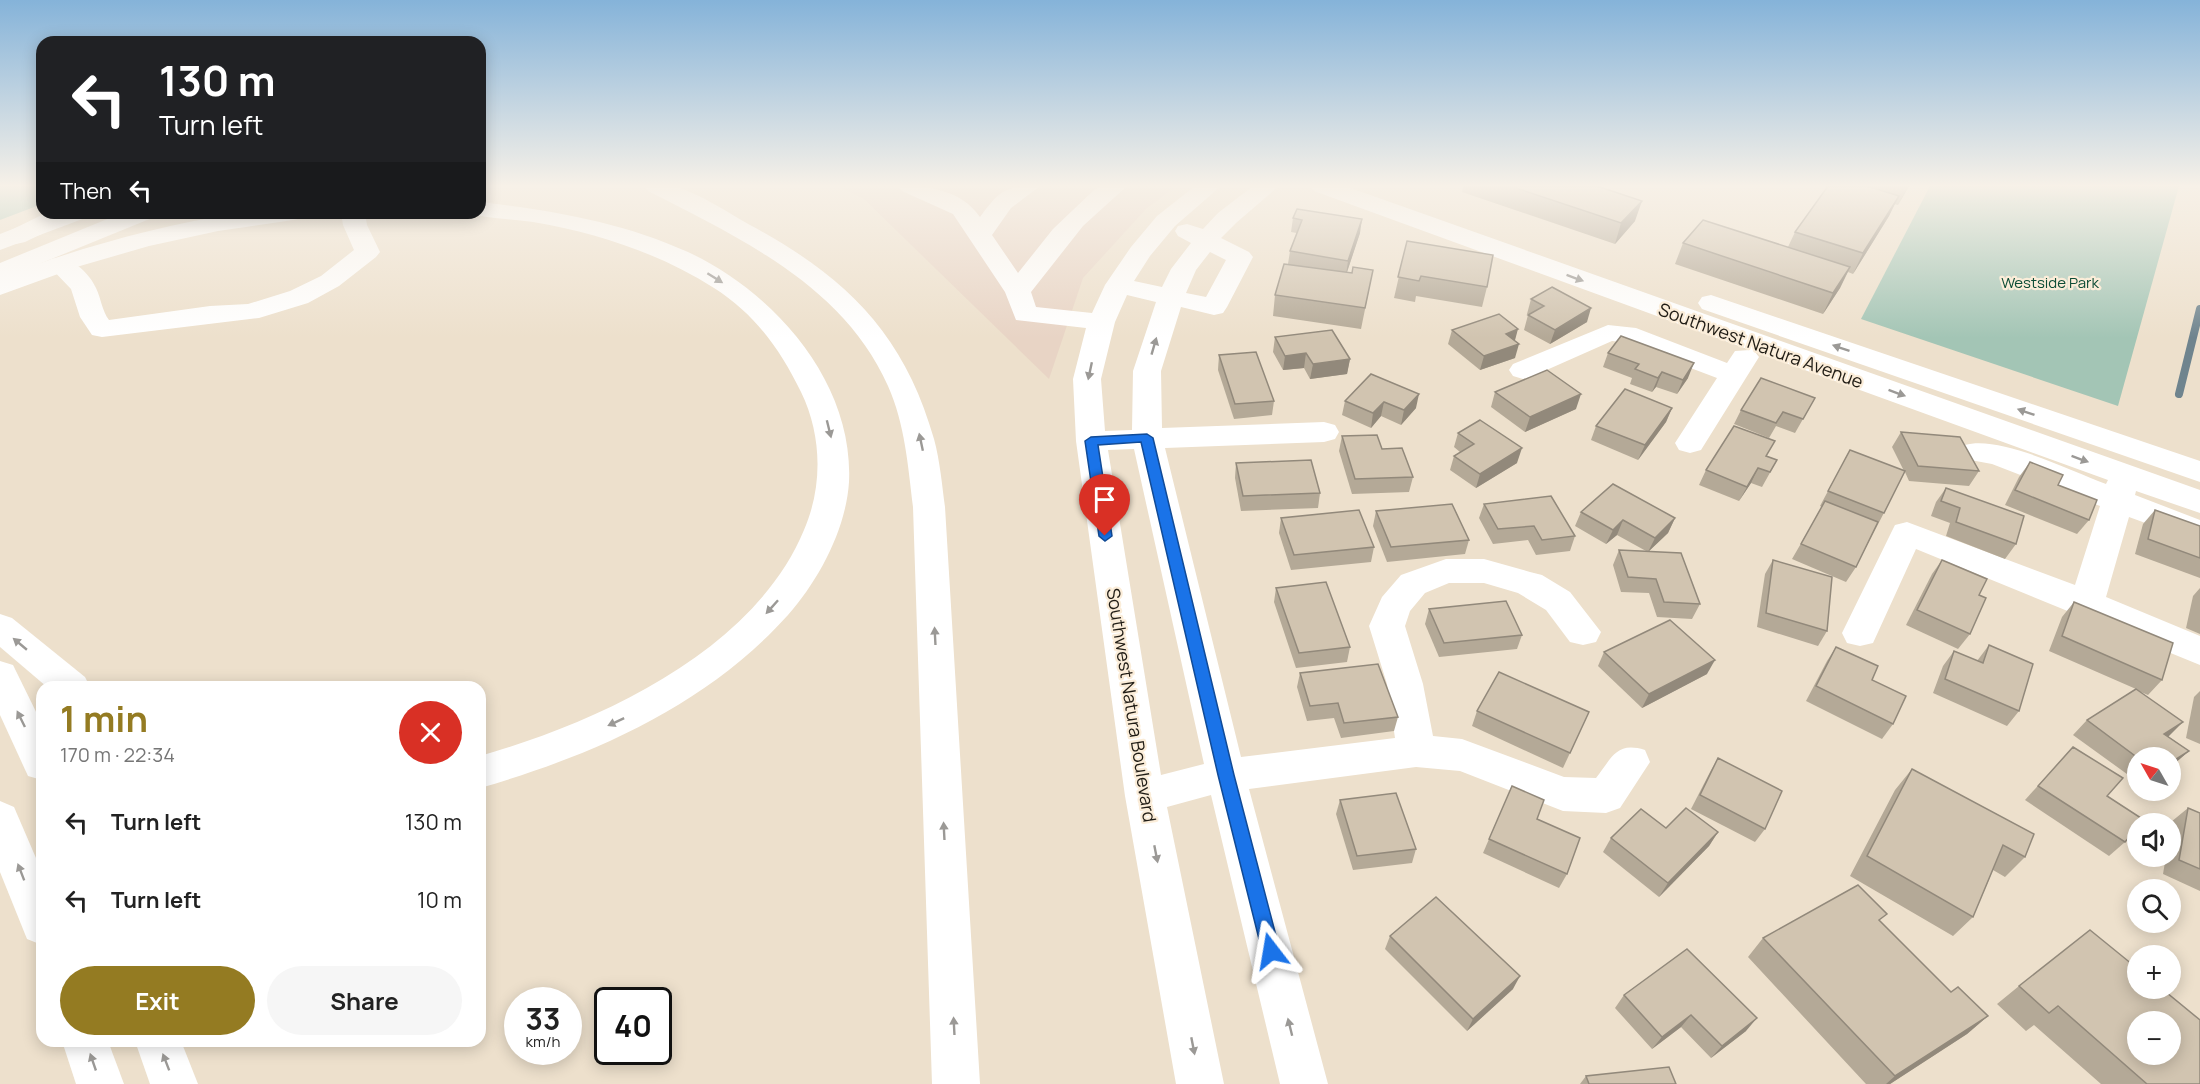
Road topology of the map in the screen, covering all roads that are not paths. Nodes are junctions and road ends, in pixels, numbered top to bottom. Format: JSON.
{"nodes":[{"id":1,"x":86,"y":237,"type":"edge"},
{"id":2,"x":156,"y":237,"type":"edge"},
{"id":3,"x":361,"y":237,"type":"edge"},
{"id":4,"x":626,"y":237,"type":"edge"},
{"id":5,"x":755,"y":237,"type":"edge"},
{"id":6,"x":982,"y":237,"type":"edge"},
{"id":7,"x":1062,"y":237,"type":"edge"},
{"id":8,"x":1153,"y":237,"type":"edge"},
{"id":9,"x":1199,"y":237,"type":"edge"},
{"id":10,"x":1209,"y":237,"type":"edge"},
{"id":11,"x":1493,"y":237,"type":"edge"},
{"id":12,"x":1206,"y":240,"type":"junction"},
{"id":13,"x":60,"y":264,"type":"junction"},
{"id":14,"x":0,"y":272,"type":"edge"},
{"id":15,"x":1118,"y":285,"type":"junction"},
{"id":16,"x":0,"y":287,"type":"edge"},
{"id":17,"x":1018,"y":292,"type":"junction"},
{"id":18,"x":1171,"y":297,"type":"junction"},
{"id":19,"x":1101,"y":322,"type":"junction"},
{"id":20,"x":1760,"y":332,"type":"junction"},
{"id":21,"x":1523,"y":370,"type":"dead end"},
{"id":22,"x":1734,"y":375,"type":"junction"},
{"id":23,"x":1324,"y":432,"type":"dead end"},
{"id":24,"x":1147,"y":438,"type":"junction"},
{"id":25,"x":1091,"y":441,"type":"junction"},
{"id":26,"x":1690,"y":443,"type":"dead end"},
{"id":27,"x":1976,"y":452,"type":"dead end"},
{"id":28,"x":2200,"y":472,"type":"edge"},
{"id":29,"x":2125,"y":475,"type":"junction"},
{"id":30,"x":2200,"y":502,"type":"edge"},
{"id":31,"x":2200,"y":532,"type":"edge"},
{"id":32,"x":2087,"y":603,"type":"junction"},
{"id":33,"x":0,"y":627,"type":"edge"},
{"id":34,"x":1583,"y":632,"type":"dead end"},
{"id":35,"x":1860,"y":633,"type":"dead end"},
{"id":36,"x":2200,"y":651,"type":"edge"},
{"id":37,"x":0,"y":675,"type":"edge"},
{"id":38,"x":65,"y":681,"type":"edge"},
{"id":39,"x":36,"y":751,"type":"edge"},
{"id":40,"x":1416,"y":751,"type":"junction"},
{"id":41,"x":1631,"y":762,"type":"dead end"},
{"id":42,"x":486,"y":770,"type":"edge"},
{"id":43,"x":1226,"y":775,"type":"junction"},
{"id":44,"x":1145,"y":796,"type":"junction"},
{"id":45,"x":0,"y":819,"type":"edge"},
{"id":46,"x":36,"y":910,"type":"edge"},
{"id":47,"x":87,"y":1047,"type":"edge"},
{"id":48,"x":160,"y":1047,"type":"edge"},
{"id":49,"x":100,"y":1084,"type":"edge"},
{"id":50,"x":174,"y":1084,"type":"edge"},
{"id":51,"x":956,"y":1084,"type":"edge"},
{"id":52,"x":1200,"y":1084,"type":"edge"},
{"id":53,"x":1304,"y":1084,"type":"edge"}],
"edges":[{"from":1,"to":14,"type":"main road"},
{"from":2,"to":13,"type":"main road"},
{"from":3,"to":13,"type":"main road"},
{"from":4,"to":42,"type":"main road","one_way":true},
{"from":51,"to":5,"type":"main road","one_way":true},
{"from":6,"to":17,"type":"main road"},
{"from":7,"to":17,"type":"main road"},
{"from":8,"to":15,"type":"main road","name":"Southwest Natura Boulevard"},
{"from":9,"to":12,"type":"main road"},
{"from":10,"to":12,"type":"main road"},
{"from":11,"to":20,"type":"main road","name":"Southwest Natura Avenue"},
{"from":12,"to":18,"type":"main road"},
{"from":13,"to":16,"type":"main road"},
{"from":15,"to":18,"type":"main road"},
{"from":15,"to":19,"type":"main road","name":"Southwest Natura Boulevard"},
{"from":17,"to":19,"type":"main road"},
{"from":24,"to":18,"type":"main road","one_way":true},
{"from":19,"to":25,"type":"main road","name":"Southwest Natura Boulevard","one_way":true},
{"from":20,"to":22,"type":"main road"},
{"from":20,"to":29,"type":"main road","name":"Southwest Natura Avenue"},
{"from":21,"to":22,"type":"main road"},
{"from":22,"to":26,"type":"main road"},
{"from":23,"to":24,"type":"main road"},
{"from":24,"to":25,"type":"main road"},
{"from":24,"to":43,"type":"main road"},
{"from":25,"to":44,"type":"main road","name":"Southwest Natura Boulevard"},
{"from":27,"to":29,"type":"main road"},
{"from":28,"to":29,"type":"main road","name":"Southwest Natura Avenue"},
{"from":29,"to":30,"type":"main road","name":"Southwest Natura Avenue"},
{"from":29,"to":31,"type":"main road"},
{"from":29,"to":32,"type":"main road"},
{"from":32,"to":35,"type":"main road"},
{"from":32,"to":36,"type":"main road"},
{"from":38,"to":33,"type":"main road","one_way":true},
{"from":34,"to":40,"type":"main road"},
{"from":39,"to":37,"type":"main road","one_way":true},
{"from":40,"to":41,"type":"main road"},
{"from":40,"to":43,"type":"main road"},
{"from":43,"to":44,"type":"main road"},
{"from":53,"to":43,"type":"main road","one_way":true},
{"from":44,"to":52,"type":"main road","name":"Southwest Natura Boulevard","one_way":true},
{"from":46,"to":45,"type":"main road","one_way":true},
{"from":49,"to":47,"type":"main road","one_way":true},
{"from":50,"to":48,"type":"main road","one_way":true}]}
